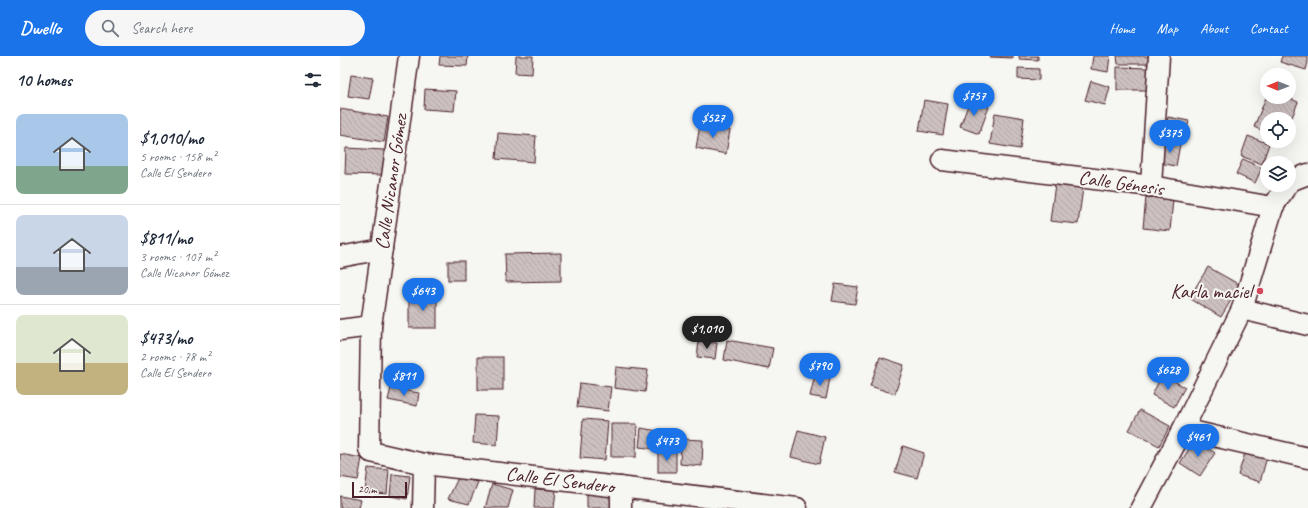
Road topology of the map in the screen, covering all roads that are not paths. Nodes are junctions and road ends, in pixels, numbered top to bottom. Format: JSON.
{"nodes":[{"id":1,"x":409,"y":56,"type":"edge"},
{"id":2,"x":1159,"y":56,"type":"edge"},
{"id":3,"x":942,"y":160,"type":"dead end"},
{"id":4,"x":1308,"y":174,"type":"edge"},
{"id":5,"x":1296,"y":179,"type":"edge"},
{"id":6,"x":1151,"y":186,"type":"junction"},
{"id":7,"x":1283,"y":192,"type":"edge"},
{"id":8,"x":1273,"y":207,"type":"junction"},
{"id":9,"x":382,"y":249,"type":"junction"},
{"id":10,"x":340,"y":257,"type":"edge"},
{"id":11,"x":1242,"y":309,"type":"junction"},
{"id":12,"x":1308,"y":325,"type":"edge"},
{"id":13,"x":371,"y":326,"type":"junction"},
{"id":14,"x":340,"y":330,"type":"edge"},
{"id":15,"x":1183,"y":429,"type":"junction"},
{"id":16,"x":371,"y":452,"type":"joint"},
{"id":17,"x":1308,"y":458,"type":"edge"},
{"id":18,"x":424,"y":464,"type":"junction"},
{"id":19,"x":621,"y":487,"type":"junction"},
{"id":20,"x":709,"y":503,"type":"edge"},
{"id":21,"x":423,"y":508,"type":"edge"},
{"id":22,"x":621,"y":508,"type":"edge"},
{"id":23,"x":797,"y":508,"type":"edge"},
{"id":24,"x":1141,"y":508,"type":"edge"}],
"edges":[{"from":1,"to":9,"type":"street","name":"Calle Nicanor Gómez"},
{"from":2,"to":6,"type":"street"},
{"from":3,"to":6,"type":"street","name":"Calle Génesis"},
{"from":4,"to":5,"type":"street"},
{"from":6,"to":8,"type":"street","name":"Calle Génesis"},
{"from":7,"to":8,"type":"street"},
{"from":8,"to":11,"type":"street"},
{"from":9,"to":10,"type":"street"},
{"from":9,"to":13,"type":"street","name":"Calle Nicanor Gómez"},
{"from":11,"to":12,"type":"street"},
{"from":11,"to":15,"type":"street"},
{"from":13,"to":14,"type":"street"},
{"from":13,"to":16,"type":"street","name":"Calle Nicanor Gómez"},
{"from":15,"to":17,"type":"street"},
{"from":15,"to":24,"type":"street"},
{"from":16,"to":18,"type":"street","name":"Calle El Sendero"},
{"from":18,"to":19,"type":"street","name":"Calle El Sendero"},
{"from":18,"to":21,"type":"street"},
{"from":19,"to":20,"type":"street","name":"Calle El Sendero"},
{"from":19,"to":22,"type":"street"},
{"from":20,"to":23,"type":"street","name":"Calle El Sendero"}]}
